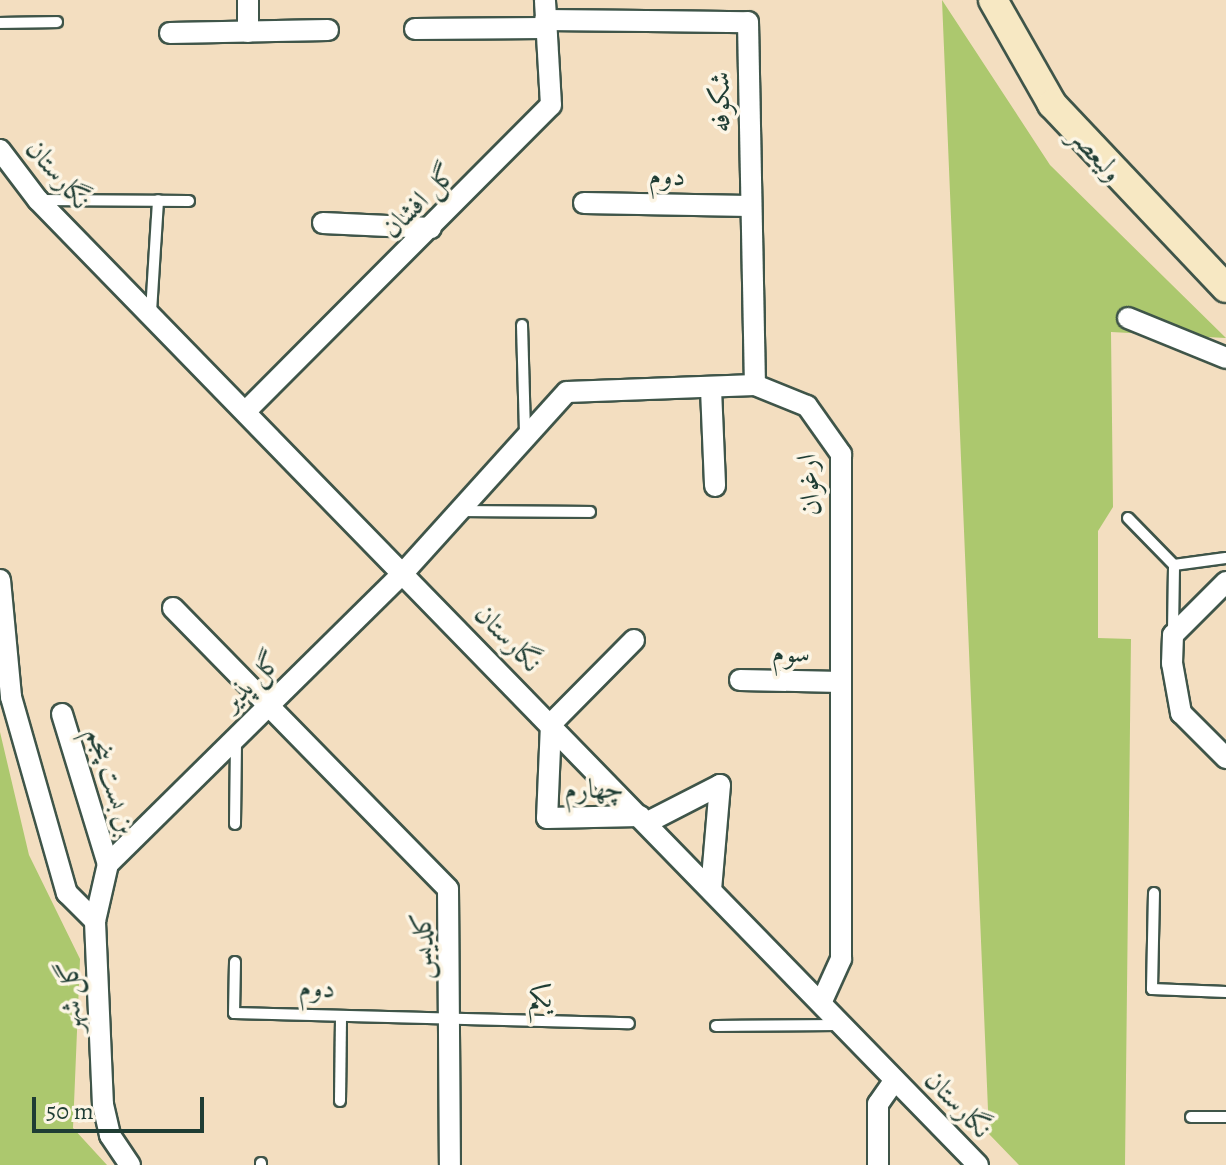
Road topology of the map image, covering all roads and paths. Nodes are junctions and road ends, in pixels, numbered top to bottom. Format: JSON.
{"nodes":[{"id":1,"x":248,"y":0,"type":"edge"},
{"id":2,"x":993,"y":0,"type":"edge"},
{"id":3,"x":544,"y":16,"type":"edge"},
{"id":4,"x":57,"y":22,"type":"dead end"},
{"id":5,"x":0,"y":23,"type":"edge"},
{"id":6,"x":415,"y":29,"type":"dead end"},
{"id":7,"x":328,"y":30,"type":"dead end"},
{"id":8,"x":248,"y":32,"type":"junction"},
{"id":9,"x":170,"y":33,"type":"dead end"},
{"id":10,"x":0,"y":150,"type":"edge"},
{"id":11,"x":38,"y":200,"type":"junction"},
{"id":12,"x":158,"y":200,"type":"junction"},
{"id":13,"x":189,"y":201,"type":"dead end"},
{"id":14,"x":584,"y":203,"type":"dead end"},
{"id":15,"x":749,"y":206,"type":"junction"},
{"id":16,"x":323,"y":223,"type":"dead end"},
{"id":17,"x":431,"y":228,"type":"junction"},
{"id":18,"x":1226,"y":288,"type":"edge"},
{"id":19,"x":151,"y":312,"type":"junction"},
{"id":20,"x":1128,"y":318,"type":"dead end"},
{"id":21,"x":522,"y":325,"type":"dead end"},
{"id":22,"x":1226,"y":358,"type":"edge"},
{"id":23,"x":755,"y":385,"type":"junction"},
{"id":24,"x":711,"y":389,"type":"junction"},
{"id":25,"x":248,"y":409,"type":"junction"},
{"id":26,"x":525,"y":439,"type":"junction"},
{"id":27,"x":715,"y":486,"type":"dead end"},
{"id":28,"x":462,"y":511,"type":"junction"},
{"id":29,"x":590,"y":512,"type":"dead end"},
{"id":30,"x":1128,"y":518,"type":"dead end"},
{"id":31,"x":1226,"y":558,"type":"edge"},
{"id":32,"x":1174,"y":565,"type":"junction"},
{"id":33,"x":405,"y":571,"type":"junction"},
{"id":34,"x":0,"y":580,"type":"edge"},
{"id":35,"x":1226,"y":582,"type":"edge"},
{"id":36,"x":173,"y":608,"type":"dead end"},
{"id":37,"x":1173,"y":635,"type":"junction"},
{"id":38,"x":634,"y":640,"type":"dead end"},
{"id":39,"x":740,"y":680,"type":"dead end"},
{"id":40,"x":841,"y":682,"type":"junction"},
{"id":41,"x":269,"y":701,"type":"junction"},
{"id":42,"x":62,"y":714,"type":"dead end"},
{"id":43,"x":551,"y":724,"type":"junction"},
{"id":44,"x":236,"y":734,"type":"junction"},
{"id":45,"x":1226,"y":758,"type":"edge"},
{"id":46,"x":643,"y":820,"type":"junction"},
{"id":47,"x":235,"y":824,"type":"dead end"},
{"id":48,"x":108,"y":864,"type":"junction"},
{"id":49,"x":711,"y":890,"type":"junction"},
{"id":50,"x":1154,"y":893,"type":"dead end"},
{"id":51,"x":95,"y":921,"type":"junction"},
{"id":52,"x":235,"y":962,"type":"dead end"},
{"id":53,"x":1226,"y":992,"type":"edge"},
{"id":54,"x":821,"y":1003,"type":"junction"},
{"id":55,"x":341,"y":1017,"type":"junction"},
{"id":56,"x":450,"y":1021,"type":"junction"},
{"id":57,"x":629,"y":1023,"type":"dead end"},
{"id":58,"x":842,"y":1025,"type":"junction"},
{"id":59,"x":716,"y":1026,"type":"dead end"},
{"id":60,"x":895,"y":1080,"type":"junction"},
{"id":61,"x":340,"y":1101,"type":"dead end"},
{"id":62,"x":1191,"y":1117,"type":"dead end"},
{"id":63,"x":1226,"y":1117,"type":"edge"},
{"id":64,"x":130,"y":1165,"type":"edge"},
{"id":65,"x":450,"y":1165,"type":"edge"},
{"id":66,"x":878,"y":1165,"type":"edge"},
{"id":67,"x":978,"y":1165,"type":"edge"}],
"edges":[{"from":1,"to":8,"type":"street"},
{"from":2,"to":18,"type":"main road","name":"ولیعصر"},
{"from":3,"to":6,"type":"street"},
{"from":3,"to":15,"type":"street","name":"شکوفه"},
{"from":3,"to":17,"type":"street","name":"گل افشان"},
{"from":4,"to":5,"type":"lane"},
{"from":7,"to":8,"type":"street"},
{"from":8,"to":9,"type":"street"},
{"from":10,"to":11,"type":"street","name":"نگارستان"},
{"from":11,"to":12,"type":"lane"},
{"from":11,"to":19,"type":"street","name":"نگارستان"},
{"from":12,"to":13,"type":"lane"},
{"from":12,"to":19,"type":"lane"},
{"from":14,"to":15,"type":"street","name":"دوم"},
{"from":15,"to":23,"type":"street","name":"شکوفه"},
{"from":16,"to":17,"type":"street"},
{"from":17,"to":25,"type":"street","name":"گل افشان"},
{"from":19,"to":25,"type":"street","name":"نگارستان"},
{"from":20,"to":22,"type":"street"},
{"from":21,"to":26,"type":"lane"},
{"from":23,"to":24,"type":"street","name":"ارغوان"},
{"from":23,"to":40,"type":"street","name":"ارغوان"},
{"from":24,"to":26,"type":"street","name":"ارغوان"},
{"from":24,"to":27,"type":"street"},
{"from":25,"to":33,"type":"street","name":"نگارستان"},
{"from":26,"to":28,"type":"street","name":"ارغوان"},
{"from":28,"to":29,"type":"lane"},
{"from":28,"to":33,"type":"street","name":"ارغوان"},
{"from":30,"to":32,"type":"lane"},
{"from":31,"to":32,"type":"lane"},
{"from":32,"to":37,"type":"lane"},
{"from":33,"to":41,"type":"street","name":"گل پذیر"},
{"from":33,"to":43,"type":"street","name":"نگارستان"},
{"from":34,"to":51,"type":"street"},
{"from":35,"to":37,"type":"street"},
{"from":36,"to":41,"type":"street","name":"کلدیس"},
{"from":37,"to":45,"type":"street"},
{"from":38,"to":43,"type":"street"},
{"from":39,"to":40,"type":"street","name":"سوم"},
{"from":40,"to":54,"type":"street","name":"ارغوان"},
{"from":41,"to":44,"type":"street","name":"گل پذیر"},
{"from":41,"to":56,"type":"street","name":"کلدیس"},
{"from":42,"to":48,"type":"street","name":"بن بست پنجم"},
{"from":43,"to":46,"type":"street","name":"نگارستان"},
{"from":43,"to":46,"type":"street","name":"چهارم"},
{"from":44,"to":47,"type":"lane"},
{"from":44,"to":48,"type":"street","name":"گل پذیر"},
{"from":46,"to":49,"type":"street","name":"نگارستان"},
{"from":46,"to":49,"type":"street"},
{"from":48,"to":51,"type":"street","name":"گل شهر"},
{"from":49,"to":54,"type":"street","name":"نگارستان"},
{"from":50,"to":53,"type":"lane"},
{"from":51,"to":64,"type":"street","name":"گل شهر"},
{"from":52,"to":55,"type":"lane","name":"دوم"},
{"from":54,"to":58,"type":"street","name":"نگارستان"},
{"from":55,"to":56,"type":"lane","name":"دوم"},
{"from":55,"to":61,"type":"lane"},
{"from":56,"to":57,"type":"lane","name":"یکم"},
{"from":56,"to":65,"type":"street","name":"کلدیس"},
{"from":58,"to":59,"type":"lane"},
{"from":58,"to":60,"type":"street","name":"نگارستان"},
{"from":60,"to":66,"type":"street"},
{"from":60,"to":67,"type":"street","name":"نگارستان"},
{"from":62,"to":63,"type":"lane"}]}
